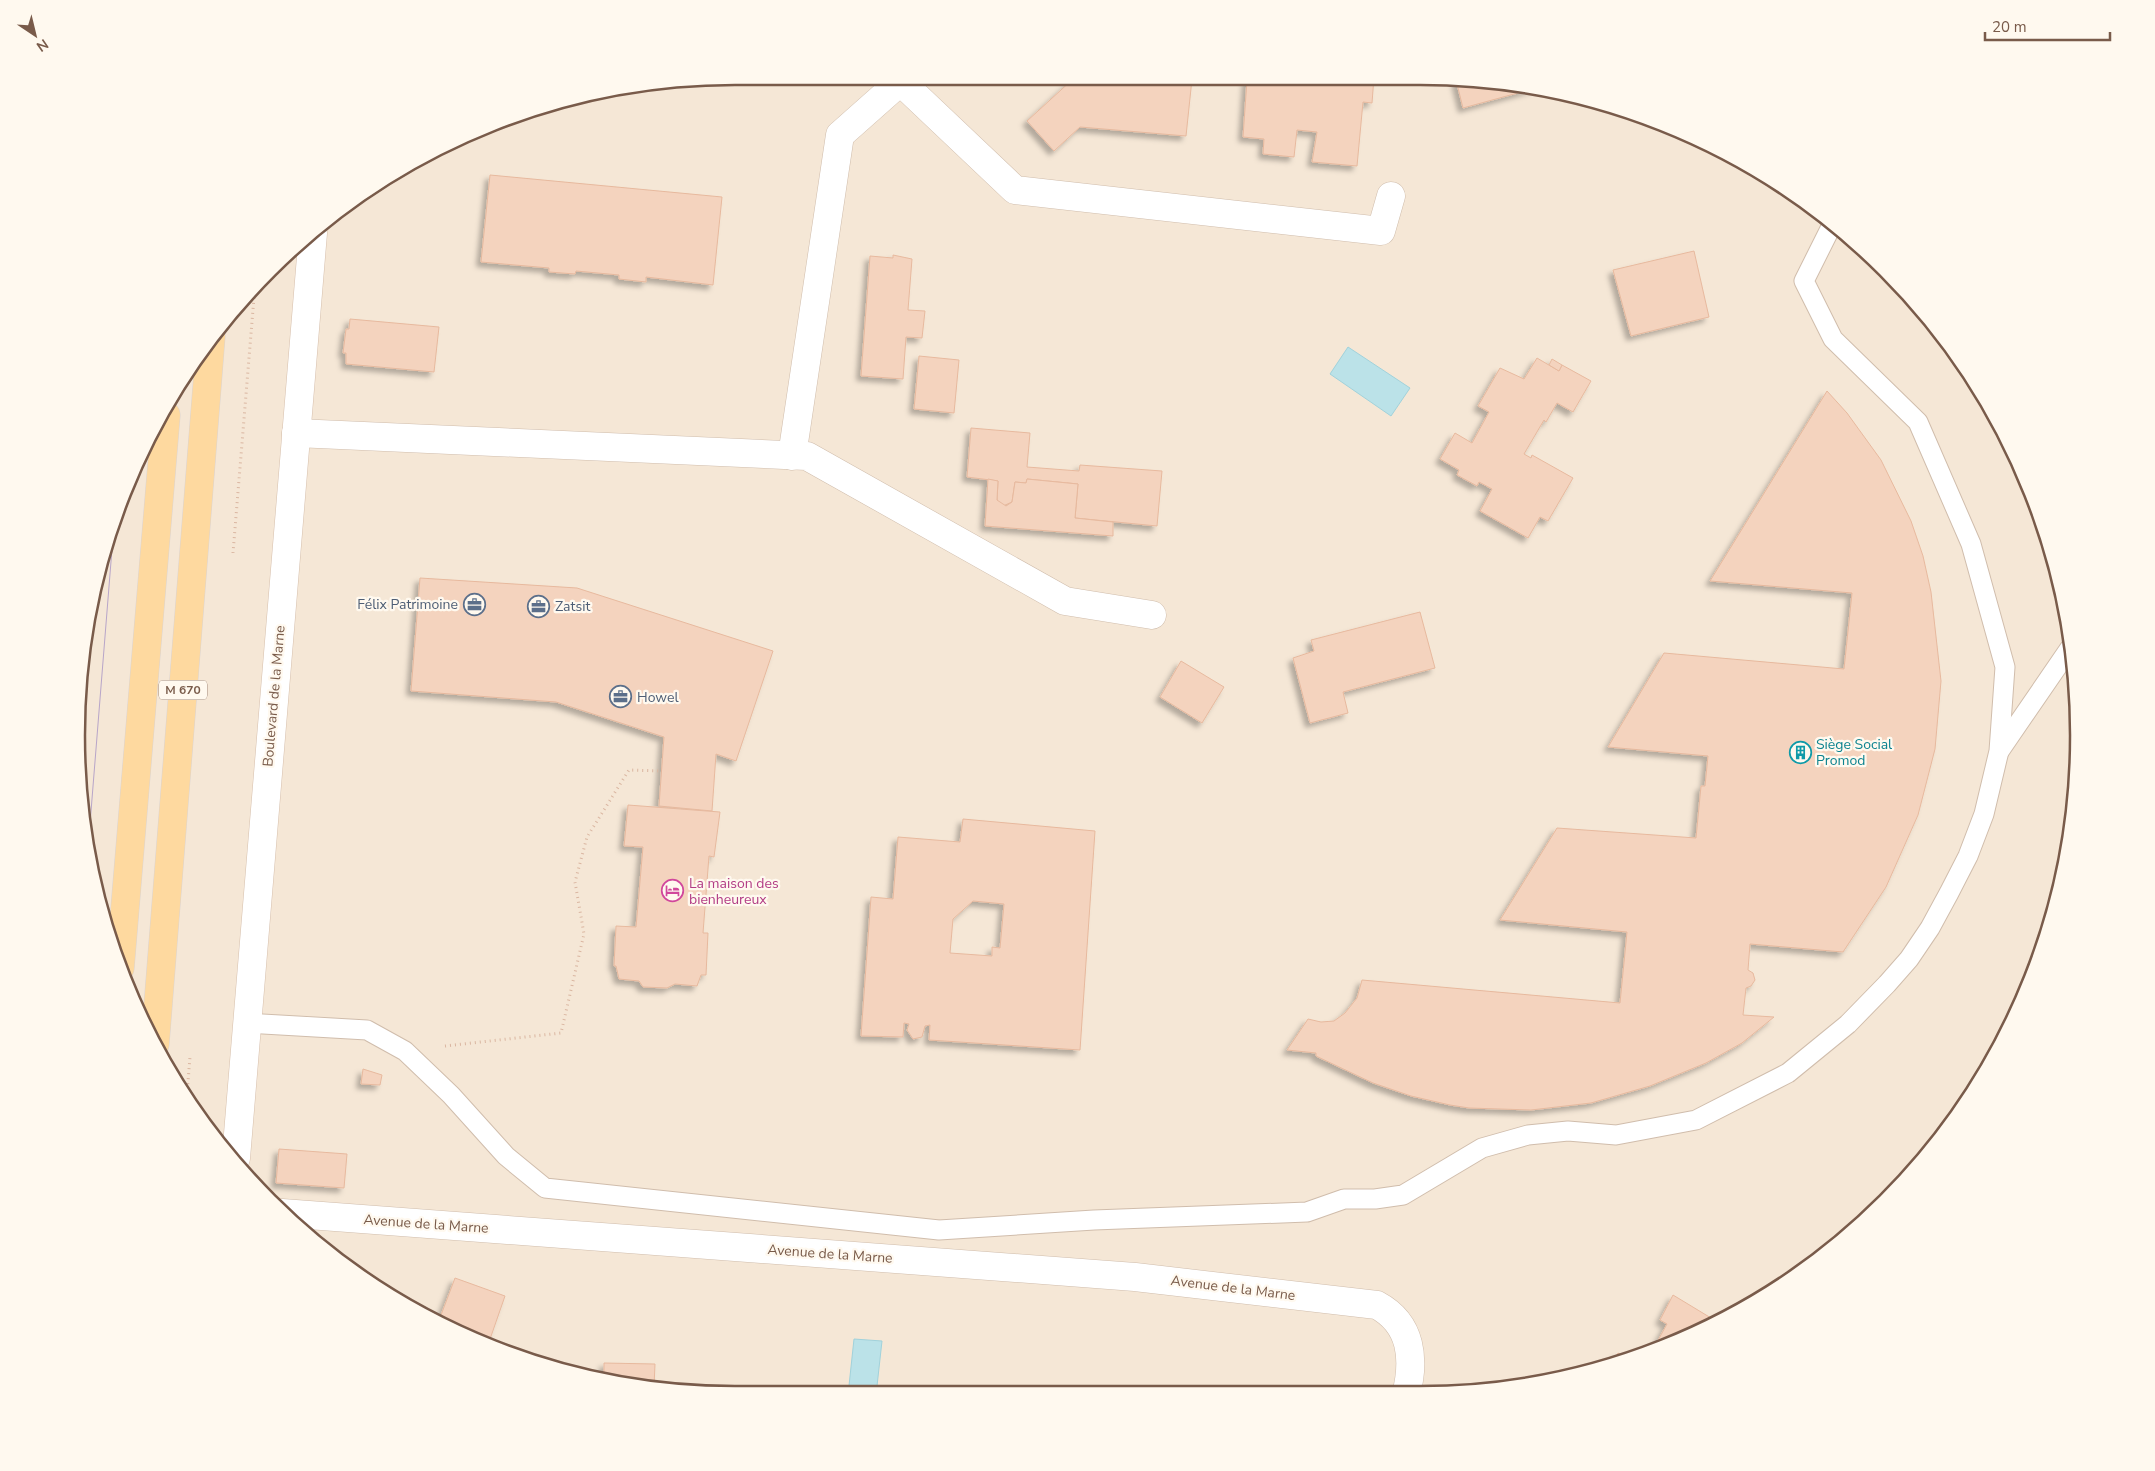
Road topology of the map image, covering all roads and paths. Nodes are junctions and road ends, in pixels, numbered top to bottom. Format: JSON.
{"nodes":[{"id":1,"x":896,"y":85,"type":"edge"},
{"id":2,"x":905,"y":85,"type":"edge"},
{"id":3,"x":1391,"y":196,"type":"dead end"},
{"id":4,"x":1829,"y":231,"type":"edge"},
{"id":5,"x":312,"y":242,"type":"edge"},
{"id":6,"x":210,"y":353,"type":"edge"},
{"id":7,"x":165,"y":423,"type":"edge"},
{"id":8,"x":296,"y":434,"type":"junction"},
{"id":9,"x":792,"y":456,"type":"junction"},
{"id":10,"x":1152,"y":615,"type":"dead end"},
{"id":11,"x":2065,"y":656,"type":"edge"},
{"id":12,"x":1999,"y":751,"type":"junction"},
{"id":13,"x":662,"y":771,"type":"dead end"},
{"id":14,"x":122,"y":949,"type":"edge"},
{"id":15,"x":247,"y":1023,"type":"junction"},
{"id":16,"x":156,"y":1031,"type":"edge"},
{"id":17,"x":405,"y":1051,"type":"junction"},
{"id":18,"x":236,"y":1152,"type":"edge"},
{"id":19,"x":296,"y":1214,"type":"edge"},
{"id":20,"x":1408,"y":1386,"type":"edge"}],
"edges":[{"from":1,"to":9,"type":"street"},
{"from":2,"to":3,"type":"street"},
{"from":4,"to":12,"type":"lane"},
{"from":5,"to":8,"type":"street","name":"Boulevard de la Marne"},
{"from":6,"to":16,"type":"main road","number":"M 670"},
{"from":7,"to":14,"type":"main road","number":"M 670"},
{"from":8,"to":9,"type":"street"},
{"from":8,"to":15,"type":"street","name":"Boulevard de la Marne"},
{"from":9,"to":10,"type":"street"},
{"from":11,"to":12,"type":"lane"},
{"from":12,"to":17,"type":"lane"},
{"from":13,"to":17,"type":"path"},
{"from":15,"to":17,"type":"lane"},
{"from":15,"to":18,"type":"street","name":"Boulevard de la Marne"},
{"from":19,"to":20,"type":"street","name":"Avenue de la Marne"}]}
